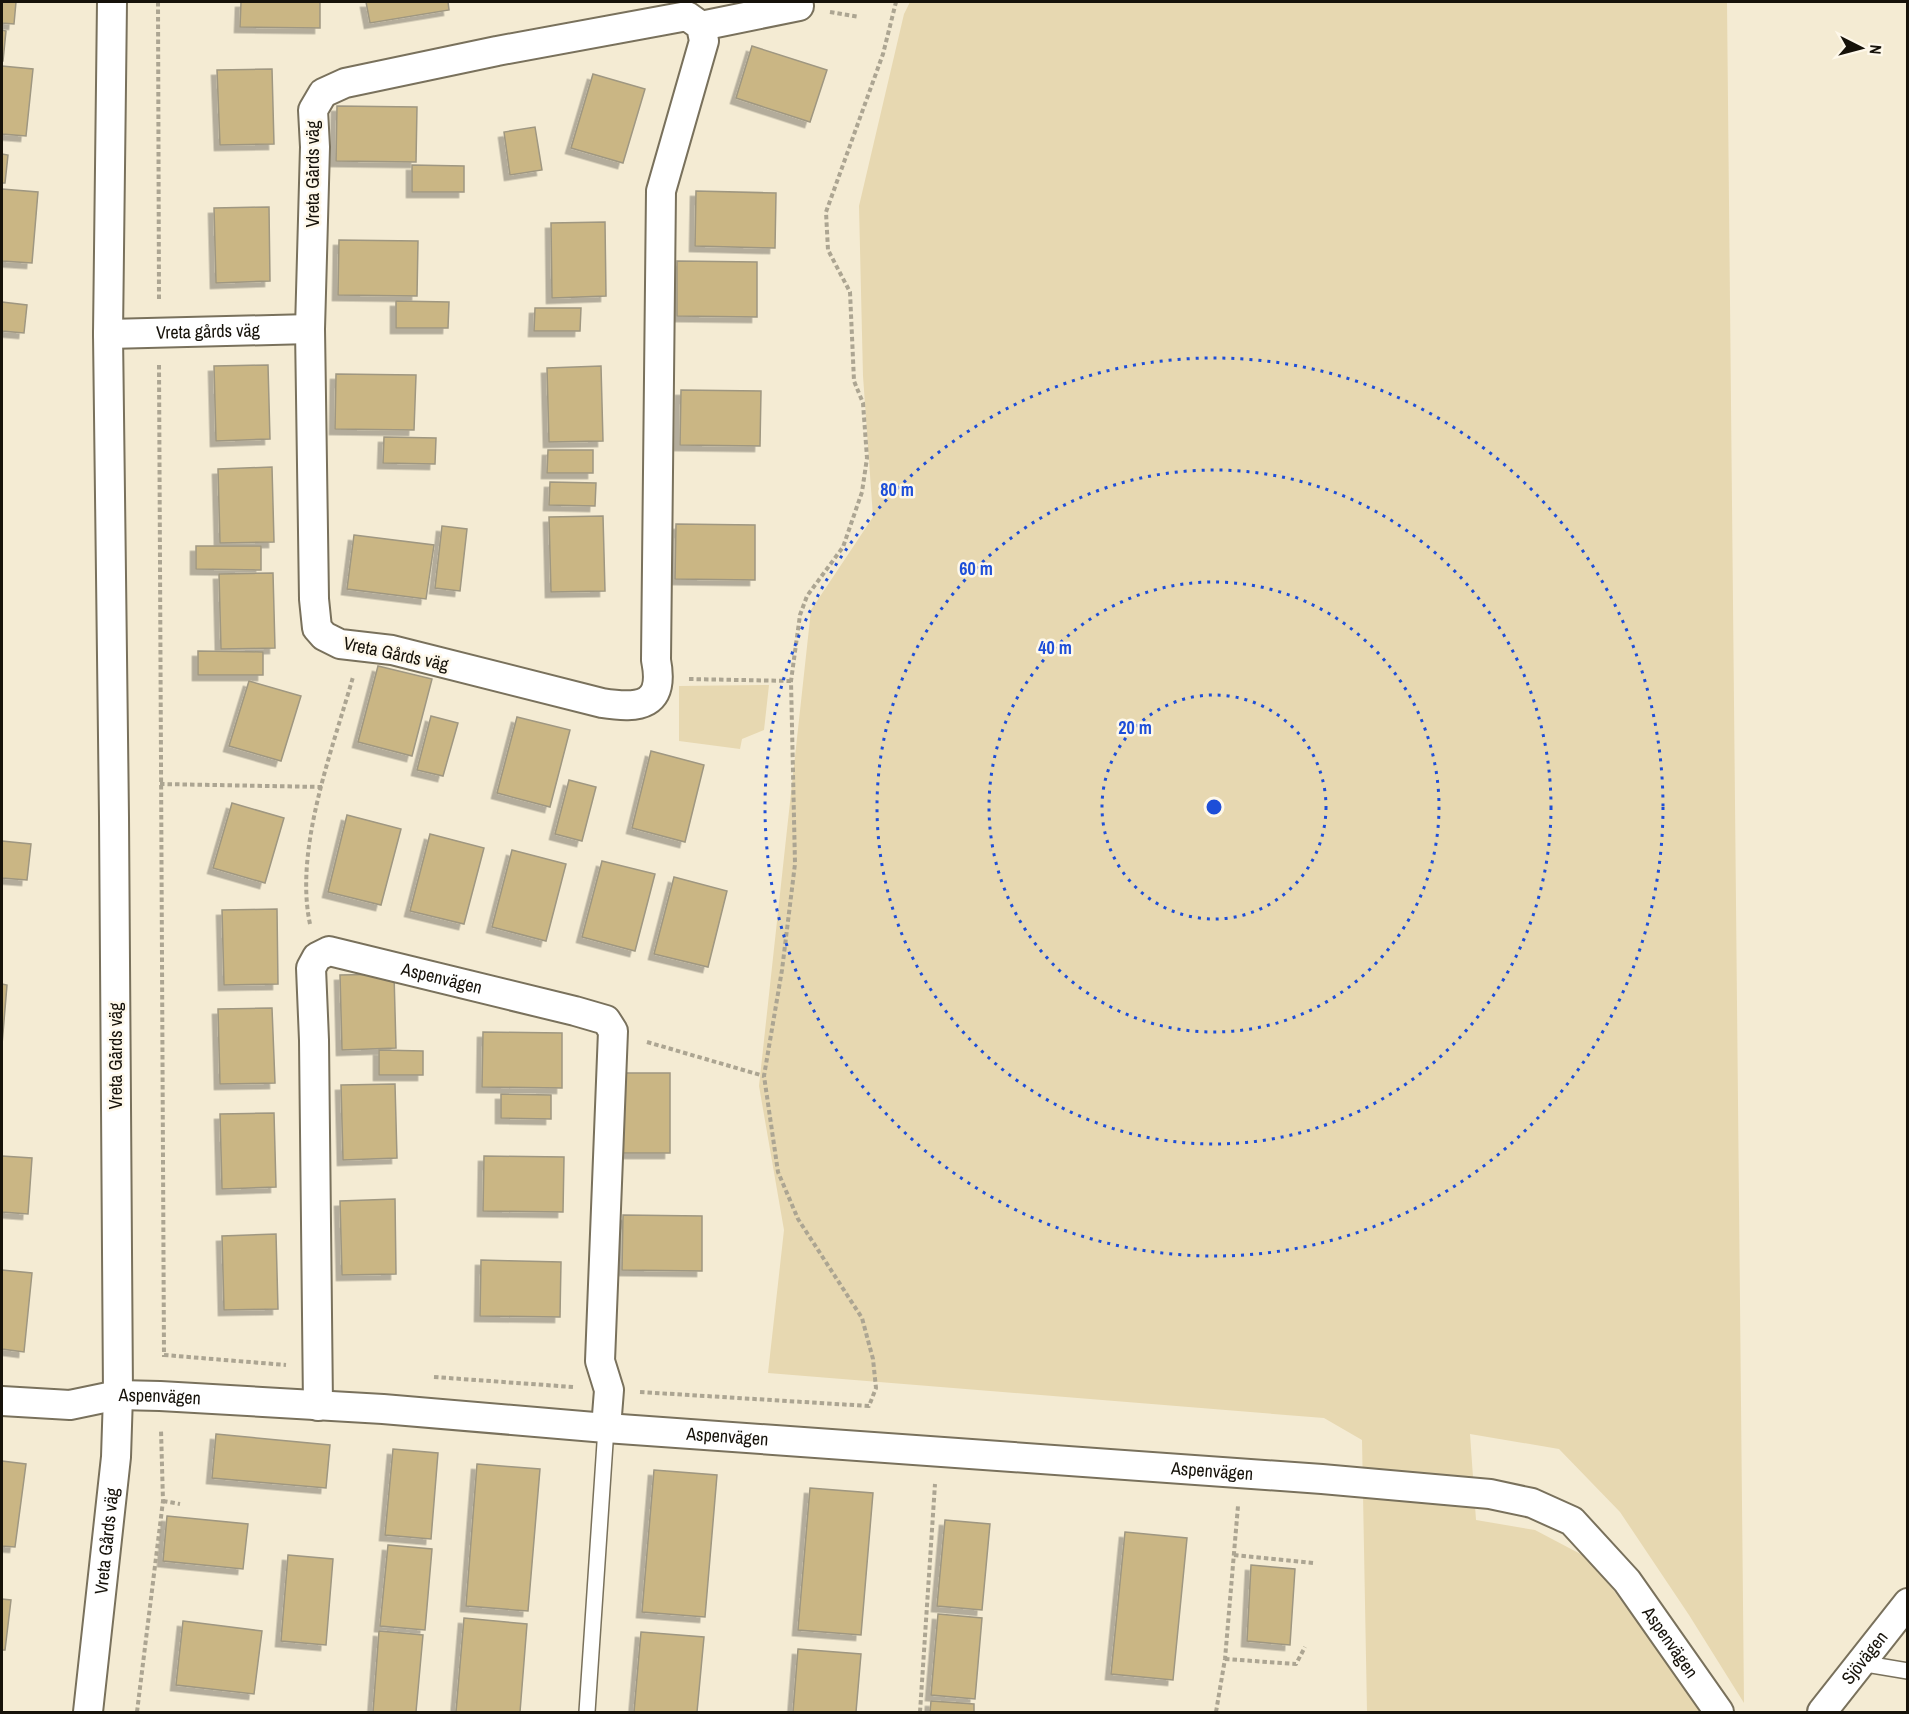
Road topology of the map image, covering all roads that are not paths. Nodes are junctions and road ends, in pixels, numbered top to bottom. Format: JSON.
{"nodes":[{"id":1,"x":112,"y":2,"type":"edge"},
{"id":2,"x":799,"y":6,"type":"dead end"},
{"id":3,"x":701,"y":26,"type":"junction"},
{"id":4,"x":310,"y":329,"type":"junction"},
{"id":5,"x":108,"y":334,"type":"junction"},
{"id":6,"x":118,"y":1395,"type":"junction"},
{"id":7,"x":2,"y":1401,"type":"edge"},
{"id":8,"x":318,"y":1406,"type":"junction"},
{"id":9,"x":606,"y":1428,"type":"junction"},
{"id":10,"x":1908,"y":1603,"type":"edge"},
{"id":11,"x":1860,"y":1663,"type":"junction"},
{"id":12,"x":1908,"y":1671,"type":"edge"},
{"id":13,"x":88,"y":1713,"type":"edge"},
{"id":14,"x":587,"y":1713,"type":"edge"},
{"id":15,"x":1719,"y":1713,"type":"edge"},
{"id":16,"x":1822,"y":1713,"type":"edge"}],
"edges":[{"from":1,"to":5,"type":"street","name":"Vreta Gårds väg"},
{"from":2,"to":3,"type":"street"},
{"from":3,"to":4,"type":"street","name":"Vreta Gårds väg"},
{"from":3,"to":4,"type":"street","name":"Vreta Gårds väg"},
{"from":4,"to":5,"type":"street","name":"Vreta gårds väg"},
{"from":5,"to":6,"type":"street","name":"Vreta Gårds väg"},
{"from":6,"to":7,"type":"street","name":"Aspenvägen"},
{"from":6,"to":8,"type":"street","name":"Aspenvägen"},
{"from":6,"to":13,"type":"street","name":"Vreta Gårds väg"},
{"from":8,"to":9,"type":"street","name":"Aspenvägen"},
{"from":8,"to":9,"type":"street","name":"Aspenvägen"},
{"from":9,"to":14,"type":"lane"},
{"from":9,"to":15,"type":"street","name":"Aspenvägen"},
{"from":10,"to":11,"type":"street","name":"Sjövägen"},
{"from":11,"to":12,"type":"lane"},
{"from":11,"to":16,"type":"street","name":"Sjövägen"}]}
